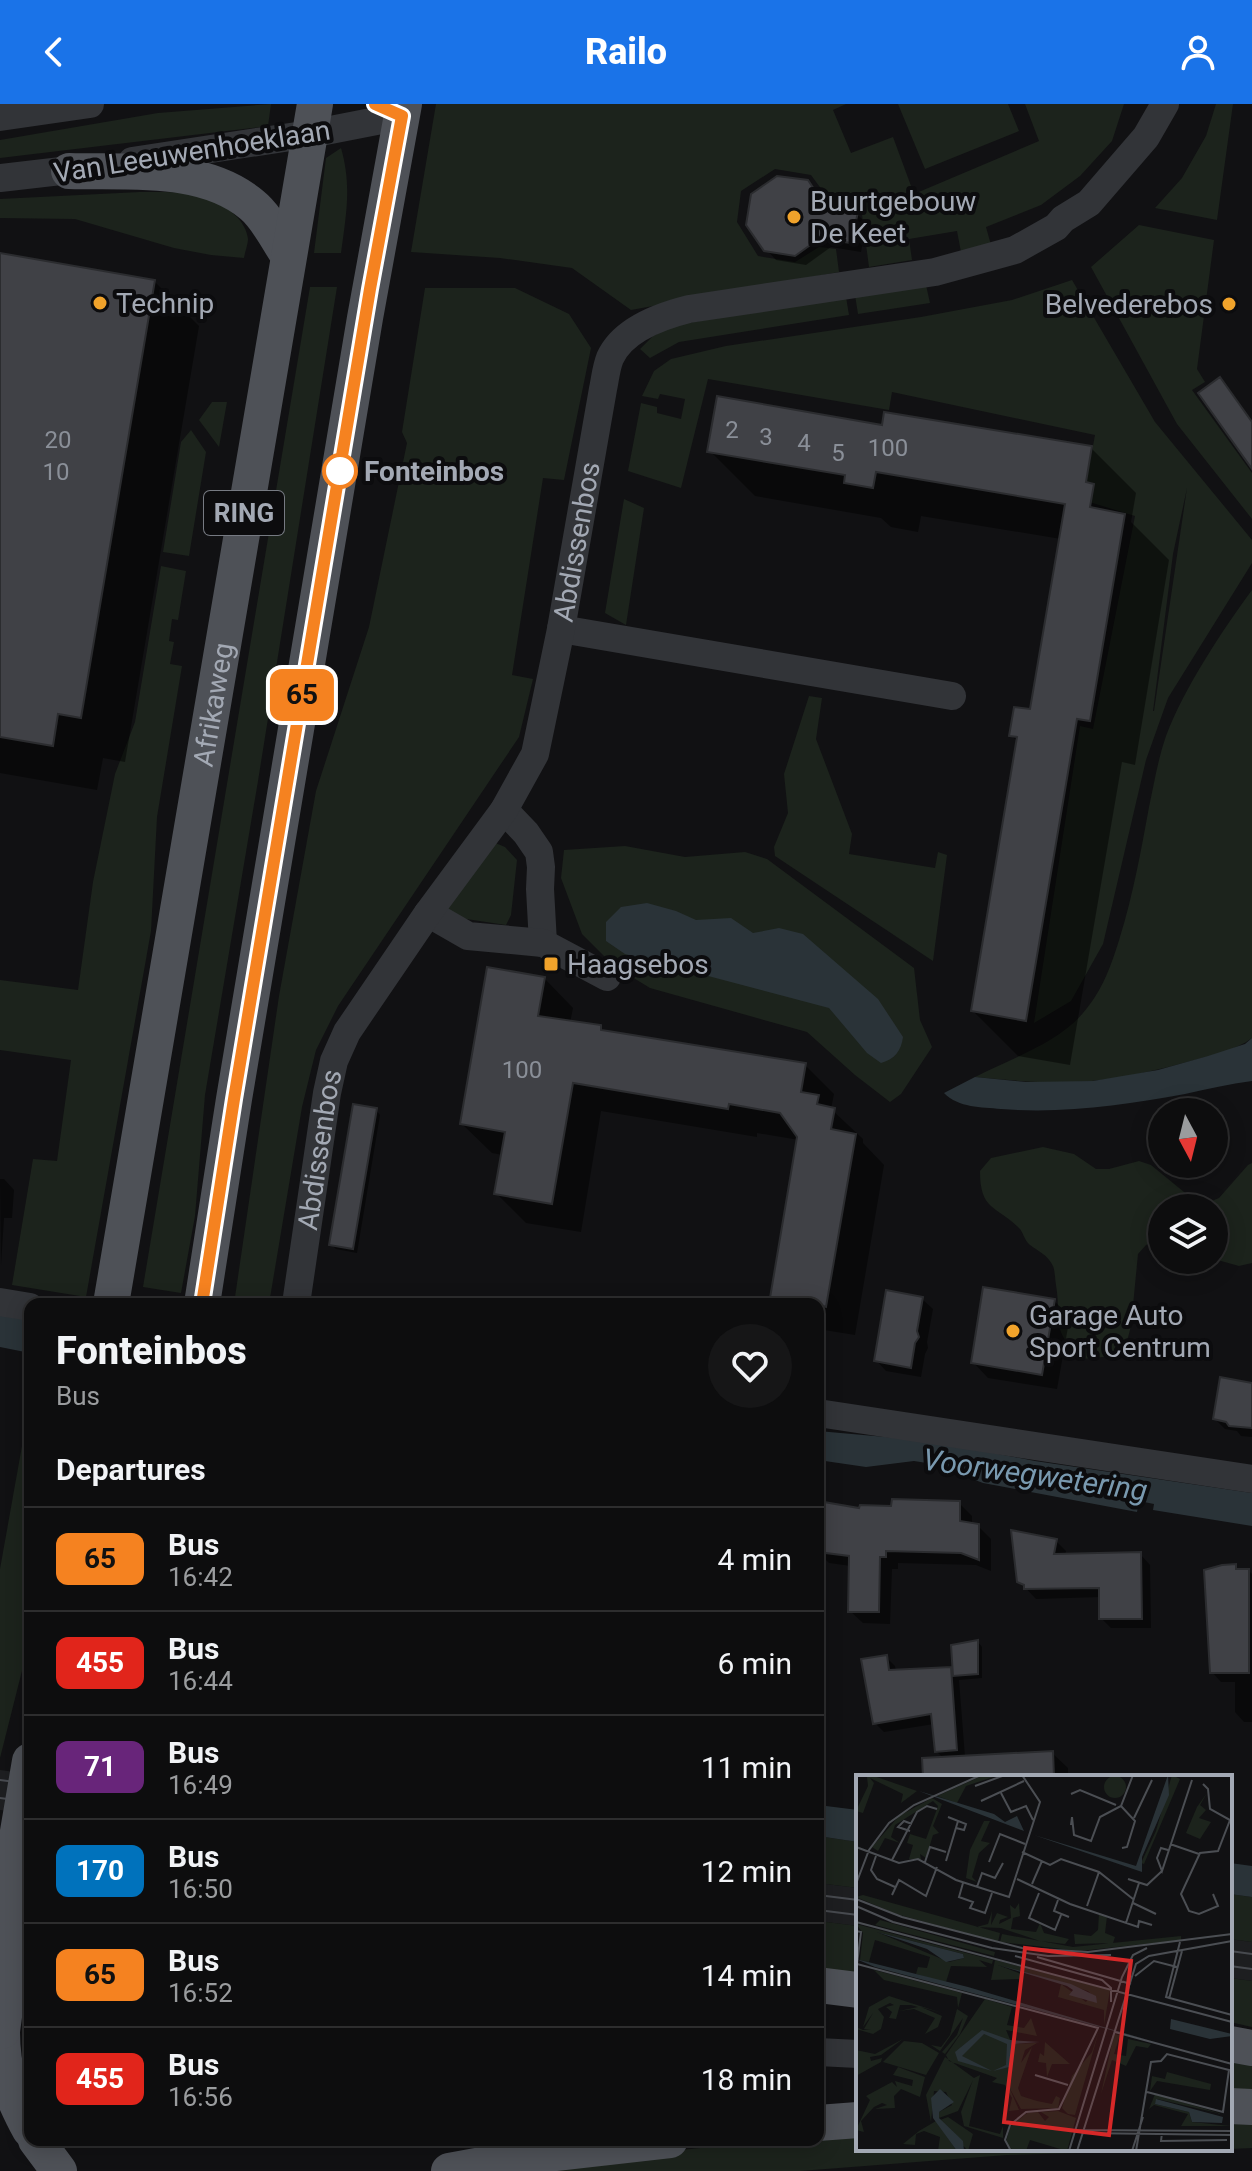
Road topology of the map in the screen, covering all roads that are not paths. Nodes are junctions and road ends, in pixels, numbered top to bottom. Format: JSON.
{"nodes":[{"id":1,"x":90,"y":104,"type":"edge"},
{"id":2,"x":1165,"y":104,"type":"edge"},
{"id":3,"x":393,"y":108,"type":"edge"},
{"id":4,"x":0,"y":117,"type":"edge"},
{"id":5,"x":312,"y":119,"type":"edge"},
{"id":6,"x":69,"y":171,"type":"junction"},
{"id":7,"x":0,"y":178,"type":"edge"},
{"id":8,"x":288,"y":255,"type":"junction"},
{"id":9,"x":561,"y":629,"type":"junction"},
{"id":10,"x":952,"y":696,"type":"dead end"},
{"id":11,"x":504,"y":810,"type":"junction"},
{"id":12,"x":428,"y":913,"type":"junction"},
{"id":13,"x":543,"y":943,"type":"junction"},
{"id":14,"x":607,"y":977,"type":"dead end"},
{"id":15,"x":112,"y":1298,"type":"edge"},
{"id":16,"x":203,"y":1298,"type":"edge"},
{"id":17,"x":297,"y":1298,"type":"edge"},
{"id":18,"x":0,"y":1302,"type":"edge"},
{"id":19,"x":24,"y":1306,"type":"edge"},
{"id":20,"x":824,"y":1414,"type":"edge"},
{"id":21,"x":1252,"y":1479,"type":"edge"},
{"id":22,"x":24,"y":1796,"type":"edge"},
{"id":23,"x":14,"y":1855,"type":"junction"},
{"id":24,"x":0,"y":1905,"type":"edge"},
{"id":25,"x":24,"y":1910,"type":"edge"},
{"id":26,"x":824,"y":1986,"type":"edge"},
{"id":27,"x":856,"y":1990,"type":"edge"},
{"id":28,"x":1232,"y":2044,"type":"edge"},
{"id":29,"x":1252,"y":2048,"type":"edge"},
{"id":30,"x":824,"y":2052,"type":"edge"},
{"id":31,"x":856,"y":2054,"type":"edge"},
{"id":32,"x":1232,"y":2106,"type":"edge"},
{"id":33,"x":1252,"y":2107,"type":"edge"},
{"id":34,"x":24,"y":2119,"type":"edge"},
{"id":35,"x":856,"y":2120,"type":"edge"},
{"id":36,"x":824,"y":2123,"type":"edge"},
{"id":37,"x":31,"y":2146,"type":"edge"},
{"id":38,"x":39,"y":2146,"type":"edge"},
{"id":39,"x":618,"y":2146,"type":"edge"},
{"id":40,"x":20,"y":2171,"type":"edge"},
{"id":41,"x":59,"y":2171,"type":"edge"},
{"id":42,"x":449,"y":2171,"type":"edge"}],
"edges":[{"from":1,"to":4,"type":"street"},
{"from":2,"to":9,"type":"street","name":"Abdissenbos"},
{"from":3,"to":5,"type":"street","name":"Van Leeuwenhoeklaan"},
{"from":3,"to":16,"type":"main road"},
{"from":5,"to":6,"type":"street","name":"Van Leeuwenhoeklaan"},
{"from":5,"to":8,"type":"main road","name":"Afrikaweg","number":"RING"},
{"from":6,"to":7,"type":"street","name":"Van Leeuwenhoeklaan"},
{"from":6,"to":8,"type":"main road"},
{"from":8,"to":15,"type":"main road","name":"Afrikaweg","number":"RING"},
{"from":9,"to":10,"type":"street"},
{"from":9,"to":11,"type":"street","name":"Abdissenbos"},
{"from":11,"to":12,"type":"street","name":"Abdissenbos"},
{"from":11,"to":13,"type":"street"},
{"from":12,"to":13,"type":"street"},
{"from":12,"to":17,"type":"street","name":"Abdissenbos"},
{"from":13,"to":14,"type":"street"},
{"from":18,"to":19,"type":"street"},
{"from":20,"to":21,"type":"street"},
{"from":22,"to":23,"type":"main road","bridge":true},
{"from":23,"to":24,"type":"main road","bridge":true},
{"from":23,"to":34,"type":"main road","bridge":true},
{"from":24,"to":25,"type":"street"},
{"from":26,"to":27,"type":"main road"},
{"from":28,"to":29,"type":"main road"},
{"from":30,"to":31,"type":"street"},
{"from":32,"to":33,"type":"main road"},
{"from":35,"to":36,"type":"main road"},
{"from":37,"to":40,"type":"main road"},
{"from":38,"to":41,"type":"main road"},
{"from":39,"to":42,"type":"main road"}]}
